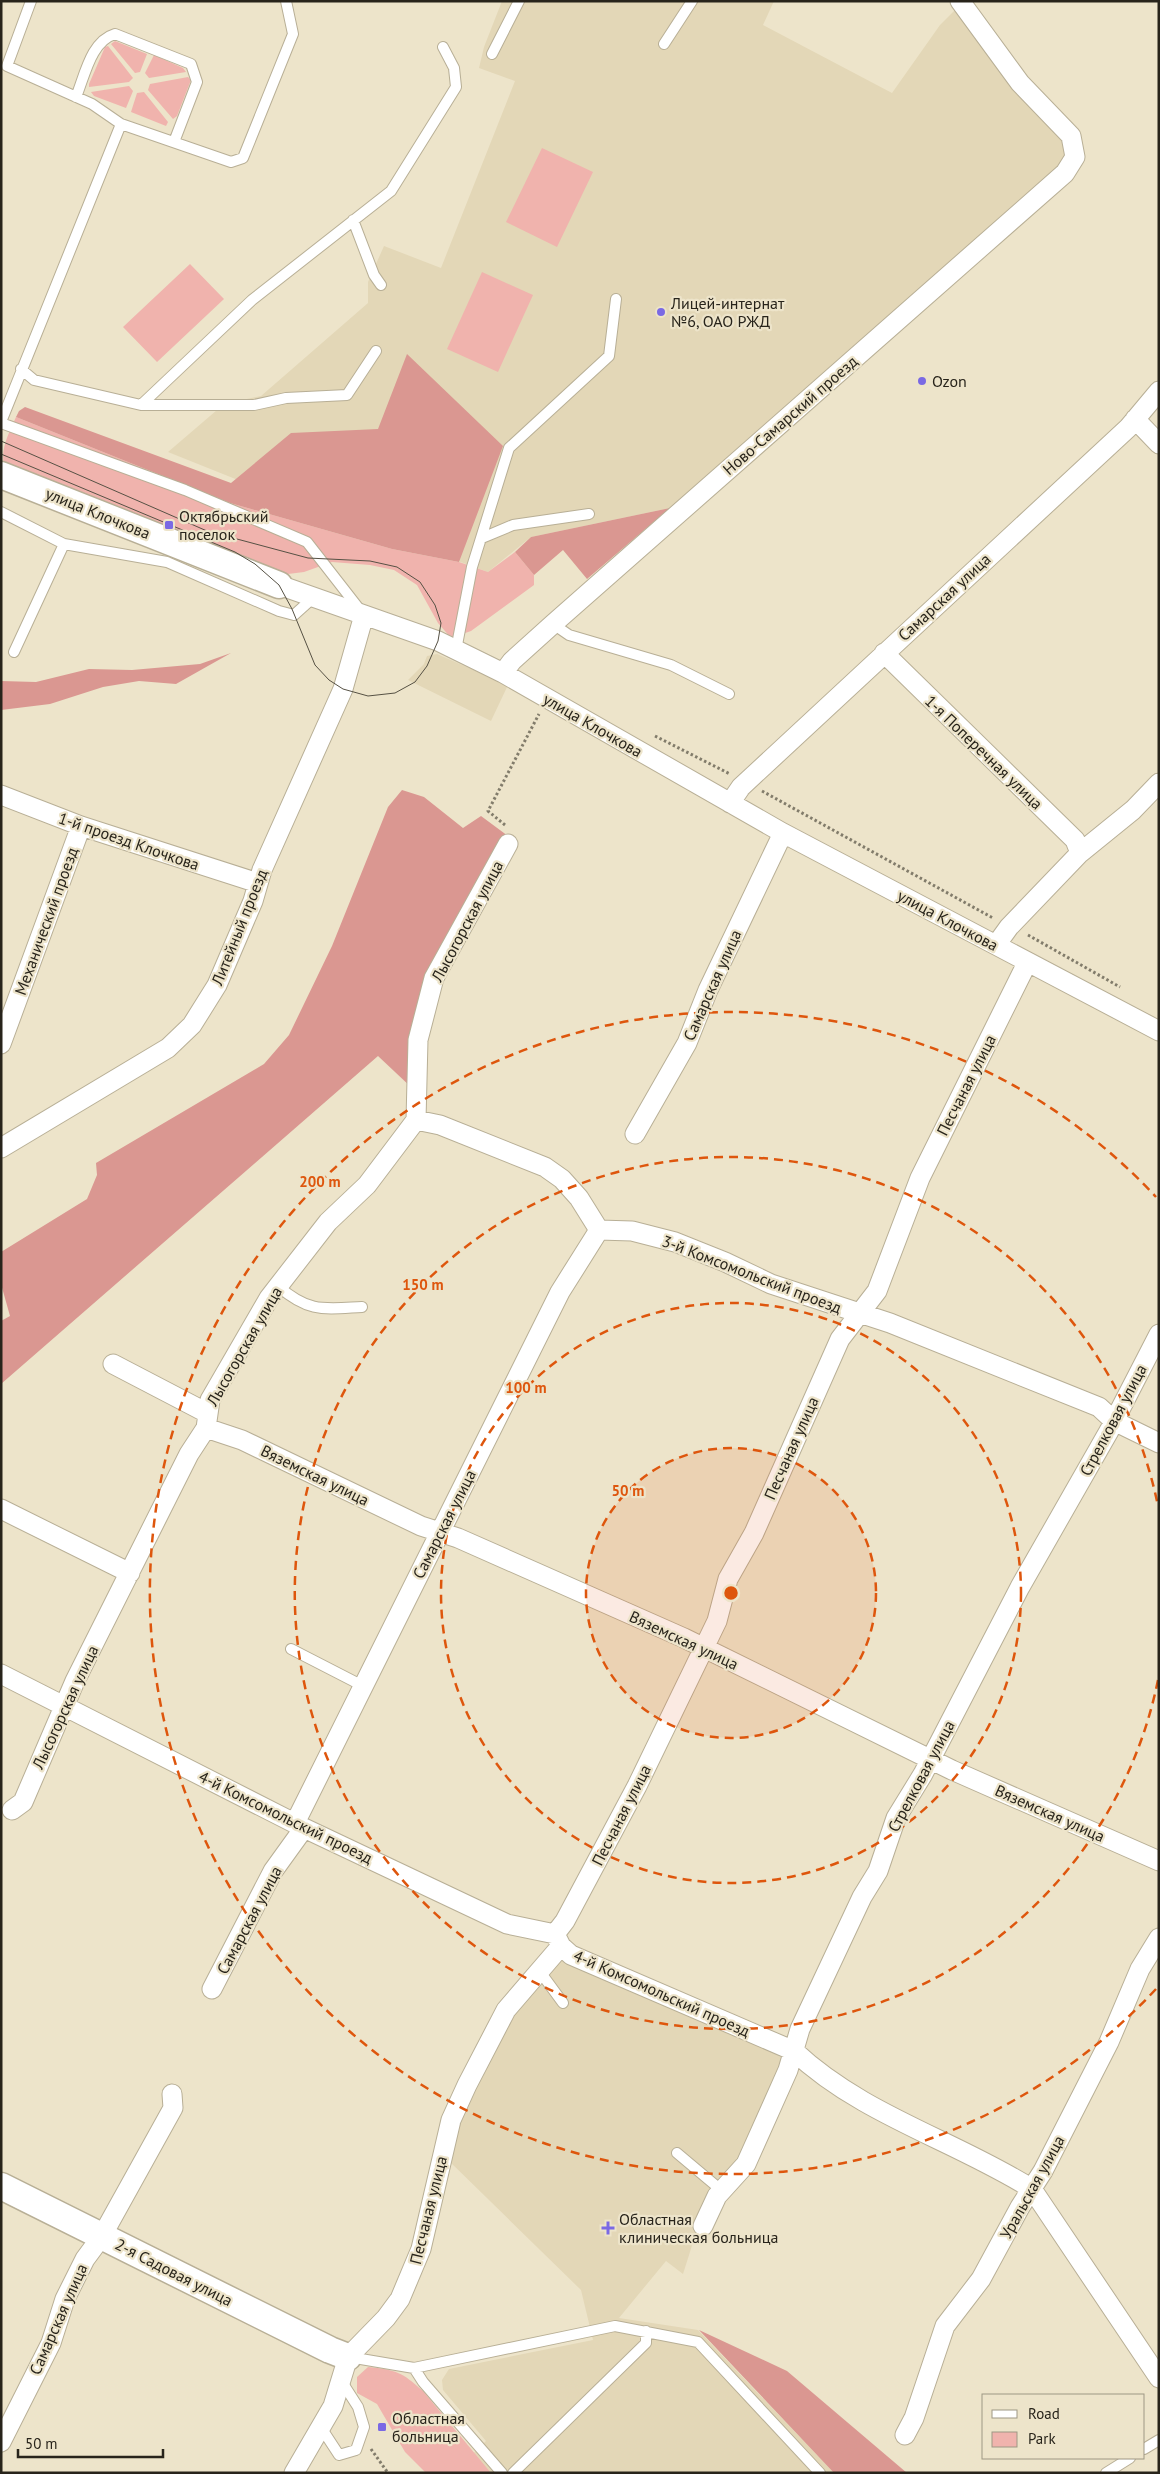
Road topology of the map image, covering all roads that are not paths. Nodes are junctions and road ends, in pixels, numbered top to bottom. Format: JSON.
{"nodes":[{"id":1,"x":31,"y":1,"type":"edge"},
{"id":2,"x":286,"y":1,"type":"edge"},
{"id":3,"x":519,"y":1,"type":"edge"},
{"id":4,"x":692,"y":1,"type":"edge"},
{"id":5,"x":960,"y":1,"type":"edge"},
{"id":6,"x":664,"y":44,"type":"dead end"},
{"id":7,"x":443,"y":47,"type":"dead end"},
{"id":8,"x":492,"y":54,"type":"dead end"},
{"id":9,"x":76,"y":97,"type":"junction"},
{"id":10,"x":122,"y":124,"type":"junction"},
{"id":11,"x":174,"y":142,"type":"junction"},
{"id":12,"x":353,"y":220,"type":"junction"},
{"id":13,"x":381,"y":285,"type":"dead end"},
{"id":14,"x":616,"y":299,"type":"dead end"},
{"id":15,"x":376,"y":351,"type":"dead end"},
{"id":16,"x":21,"y":369,"type":"junction"},
{"id":17,"x":1159,"y":391,"type":"edge"},
{"id":18,"x":141,"y":405,"type":"junction"},
{"id":19,"x":1135,"y":419,"type":"junction"},
{"id":20,"x":1,"y":423,"type":"edge"},
{"id":21,"x":1159,"y":444,"type":"edge"},
{"id":22,"x":1,"y":475,"type":"edge"},
{"id":23,"x":1,"y":512,"type":"edge"},
{"id":24,"x":590,"y":514,"type":"dead end"},
{"id":25,"x":482,"y":538,"type":"junction"},
{"id":26,"x":64,"y":544,"type":"junction"},
{"id":27,"x":279,"y":585,"type":"joint"},
{"id":28,"x":314,"y":598,"type":"junction"},
{"id":29,"x":364,"y":615,"type":"junction"},
{"id":30,"x":552,"y":624,"type":"junction"},
{"id":31,"x":456,"y":650,"type":"junction"},
{"id":32,"x":14,"y":652,"type":"dead end"},
{"id":33,"x":884,"y":653,"type":"junction"},
{"id":34,"x":502,"y":673,"type":"junction"},
{"id":35,"x":729,"y":694,"type":"dead end"},
{"id":36,"x":1159,"y":783,"type":"edge"},
{"id":37,"x":1,"y":795,"type":"edge"},
{"id":38,"x":730,"y":803,"type":"junction"},
{"id":39,"x":81,"y":826,"type":"junction"},
{"id":40,"x":783,"y":833,"type":"junction"},
{"id":41,"x":508,"y":844,"type":"road end"},
{"id":42,"x":1080,"y":853,"type":"junction"},
{"id":43,"x":258,"y":883,"type":"junction"},
{"id":44,"x":996,"y":945,"type":"junction"},
{"id":45,"x":1027,"y":963,"type":"junction"},
{"id":46,"x":1159,"y":1032,"type":"edge"},
{"id":47,"x":1,"y":1044,"type":"edge"},
{"id":48,"x":416,"y":1120,"type":"junction"},
{"id":49,"x":635,"y":1134,"type":"dead end"},
{"id":50,"x":1,"y":1148,"type":"edge"},
{"id":51,"x":599,"y":1230,"type":"junction"},
{"id":52,"x":278,"y":1286,"type":"junction"},
{"id":53,"x":362,"y":1307,"type":"dead end"},
{"id":54,"x":861,"y":1314,"type":"junction"},
{"id":55,"x":1159,"y":1334,"type":"edge"},
{"id":56,"x":113,"y":1364,"type":"dead end"},
{"id":57,"x":206,"y":1420,"type":"junction"},
{"id":58,"x":1114,"y":1421,"type":"junction"},
{"id":59,"x":1159,"y":1443,"type":"edge"},
{"id":60,"x":1,"y":1509,"type":"edge"},
{"id":61,"x":441,"y":1532,"type":"junction"},
{"id":62,"x":130,"y":1573,"type":"junction"},
{"id":63,"x":704,"y":1648,"type":"junction"},
{"id":64,"x":291,"y":1649,"type":"dead end"},
{"id":65,"x":1,"y":1674,"type":"edge"},
{"id":66,"x":363,"y":1686,"type":"junction"},
{"id":67,"x":64,"y":1706,"type":"junction"},
{"id":68,"x":931,"y":1759,"type":"junction"},
{"id":69,"x":12,"y":1810,"type":"dead end"},
{"id":70,"x":299,"y":1825,"type":"junction"},
{"id":71,"x":1159,"y":1861,"type":"edge"},
{"id":72,"x":1159,"y":1938,"type":"edge"},
{"id":73,"x":558,"y":1940,"type":"junction"},
{"id":74,"x":541,"y":1972,"type":"junction"},
{"id":75,"x":212,"y":1989,"type":"dead end"},
{"id":76,"x":563,"y":2003,"type":"dead end"},
{"id":77,"x":794,"y":2051,"type":"junction"},
{"id":78,"x":172,"y":2094,"type":"dead end"},
{"id":79,"x":677,"y":2153,"type":"dead end"},
{"id":80,"x":1,"y":2186,"type":"edge"},
{"id":81,"x":1032,"y":2189,"type":"junction"},
{"id":82,"x":721,"y":2190,"type":"junction"},
{"id":83,"x":703,"y":2226,"type":"dead end"},
{"id":84,"x":102,"y":2236,"type":"junction"},
{"id":85,"x":646,"y":2331,"type":"junction"},
{"id":86,"x":348,"y":2357,"type":"junction"},
{"id":87,"x":414,"y":2368,"type":"junction"},
{"id":88,"x":1159,"y":2378,"type":"edge"},
{"id":89,"x":342,"y":2382,"type":"junction"},
{"id":90,"x":322,"y":2429,"type":"junction"},
{"id":91,"x":905,"y":2435,"type":"dead end"},
{"id":92,"x":1159,"y":2440,"type":"edge"},
{"id":93,"x":1,"y":2442,"type":"edge"},
{"id":94,"x":1145,"y":2448,"type":"edge"},
{"id":95,"x":1128,"y":2459,"type":"edge"},
{"id":96,"x":294,"y":2473,"type":"edge"},
{"id":97,"x":502,"y":2473,"type":"edge"},
{"id":98,"x":513,"y":2473,"type":"edge"},
{"id":99,"x":820,"y":2473,"type":"edge"},
{"id":100,"x":1106,"y":2473,"type":"edge"}],
"edges":[{"from":1,"to":9,"type":"lane"},
{"from":2,"to":11,"type":"lane"},
{"from":3,"to":8,"type":"lane"},
{"from":4,"to":6,"type":"lane"},
{"from":5,"to":30,"type":"street","name":"Ново-Самарский проезд"},
{"from":7,"to":12,"type":"lane"},
{"from":9,"to":10,"type":"lane"},
{"from":9,"to":11,"type":"lane"},
{"from":10,"to":11,"type":"lane"},
{"from":10,"to":16,"type":"lane"},
{"from":12,"to":13,"type":"lane"},
{"from":12,"to":18,"type":"lane"},
{"from":14,"to":25,"type":"lane"},
{"from":15,"to":18,"type":"lane"},
{"from":16,"to":18,"type":"lane"},
{"from":16,"to":20,"type":"lane"},
{"from":17,"to":19,"type":"street","name":"Самарская улица"},
{"from":19,"to":21,"type":"street"},
{"from":19,"to":33,"type":"street","name":"Самарская улица"},
{"from":20,"to":29,"type":"lane"},
{"from":22,"to":27,"type":"street","name":"улица Клочкова"},
{"from":23,"to":26,"type":"lane"},
{"from":24,"to":25,"type":"lane"},
{"from":25,"to":31,"type":"lane"},
{"from":26,"to":28,"type":"lane"},
{"from":26,"to":32,"type":"lane"},
{"from":27,"to":28,"type":"street","name":"улица Клочкова"},
{"from":28,"to":29,"type":"street","name":"улица Клочкова"},
{"from":29,"to":31,"type":"street","name":"улица Клочкова"},
{"from":29,"to":43,"type":"street","name":"Литейный проезд"},
{"from":30,"to":34,"type":"street","name":"Ново-Самарский проезд"},
{"from":30,"to":35,"type":"lane"},
{"from":31,"to":34,"type":"street","name":"улица Клочкова"},
{"from":33,"to":38,"type":"street","name":"Самарская улица"},
{"from":33,"to":42,"type":"street","name":"1-я Поперечная улица"},
{"from":34,"to":38,"type":"street","name":"улица Клочкова"},
{"from":36,"to":42,"type":"street"},
{"from":37,"to":39,"type":"street","name":"1-й проезд Клочкова"},
{"from":38,"to":40,"type":"street","name":"улица Клочкова"},
{"from":39,"to":43,"type":"street","name":"1-й проезд Клочкова"},
{"from":39,"to":47,"type":"street","name":"Механический проезд"},
{"from":40,"to":44,"type":"street","name":"улица Клочкова"},
{"from":40,"to":49,"type":"street","name":"Самарская улица"},
{"from":41,"to":48,"type":"street","name":"Лысогорская улица"},
{"from":42,"to":44,"type":"street"},
{"from":43,"to":50,"type":"street","name":"Литейный проезд"},
{"from":44,"to":45,"type":"street","name":"улица Клочкова"},
{"from":45,"to":46,"type":"street","name":"улица Клочкова"},
{"from":45,"to":54,"type":"street","name":"Песчаная улица"},
{"from":48,"to":51,"type":"street"},
{"from":48,"to":52,"type":"street","name":"Лысогорская улица"},
{"from":51,"to":54,"type":"street","name":"3-й Комсомольский проезд"},
{"from":51,"to":61,"type":"street","name":"Самарская улица"},
{"from":52,"to":53,"type":"lane"},
{"from":52,"to":57,"type":"street","name":"Лысогорская улица"},
{"from":54,"to":58,"type":"street","name":"3-й Комсомольский проезд"},
{"from":54,"to":63,"type":"street","name":"Песчаная улица"},
{"from":55,"to":58,"type":"street","name":"Стрелковая улица"},
{"from":56,"to":57,"type":"street","name":"Вяземская улица"},
{"from":57,"to":61,"type":"street","name":"Вяземская улица"},
{"from":57,"to":62,"type":"street","name":"Лысогорская улица"},
{"from":58,"to":59,"type":"street","name":"3-й Комсомольский проезд"},
{"from":58,"to":68,"type":"street","name":"Стрелковая улица"},
{"from":60,"to":62,"type":"street"},
{"from":61,"to":63,"type":"street","name":"Вяземская улица"},
{"from":61,"to":66,"type":"street","name":"Самарская улица"},
{"from":62,"to":67,"type":"street","name":"Лысогорская улица"},
{"from":63,"to":68,"type":"street","name":"Вяземская улица"},
{"from":63,"to":73,"type":"street","name":"Песчаная улица"},
{"from":64,"to":66,"type":"lane"},
{"from":65,"to":67,"type":"street","name":"4-й Комсомольский проезд"},
{"from":66,"to":70,"type":"street","name":"Самарская улица"},
{"from":67,"to":69,"type":"street","name":"Лысогорская улица"},
{"from":67,"to":70,"type":"street","name":"4-й Комсомольский проезд"},
{"from":68,"to":71,"type":"street","name":"Вяземская улица"},
{"from":68,"to":77,"type":"street","name":"Стрелковая улица"},
{"from":70,"to":73,"type":"street","name":"4-й Комсомольский проезд"},
{"from":70,"to":75,"type":"street","name":"Самарская улица"},
{"from":72,"to":81,"type":"street","name":"Уральская улица"},
{"from":73,"to":74,"type":"street","name":"Песчаная улица"},
{"from":73,"to":77,"type":"street","name":"4-й Комсомольский проезд"},
{"from":74,"to":76,"type":"lane"},
{"from":74,"to":86,"type":"street","name":"Песчаная улица"},
{"from":77,"to":81,"type":"street","name":"4-й Комсомольский проезд"},
{"from":77,"to":82,"type":"street","name":"Стрелковая улица"},
{"from":78,"to":84,"type":"street","name":"Самарская улица"},
{"from":79,"to":82,"type":"lane"},
{"from":80,"to":84,"type":"street","name":"2-я Садовая улица"},
{"from":81,"to":88,"type":"street","name":"4-й Комсомольский проезд"},
{"from":81,"to":91,"type":"street","name":"Уральская улица"},
{"from":82,"to":83,"type":"street","name":"Стрелковая улица"},
{"from":84,"to":86,"type":"street","name":"2-я Садовая улица"},
{"from":84,"to":93,"type":"street","name":"Самарская улица"},
{"from":85,"to":87,"type":"lane"},
{"from":85,"to":98,"type":"lane"},
{"from":85,"to":99,"type":"lane"},
{"from":86,"to":87,"type":"lane"},
{"from":86,"to":89,"type":"street"},
{"from":87,"to":97,"type":"lane"},
{"from":89,"to":90,"type":"street"},
{"from":89,"to":90,"type":"lane"},
{"from":90,"to":96,"type":"street"},
{"from":92,"to":94,"type":"lane"},
{"from":95,"to":100,"type":"lane"}]}
